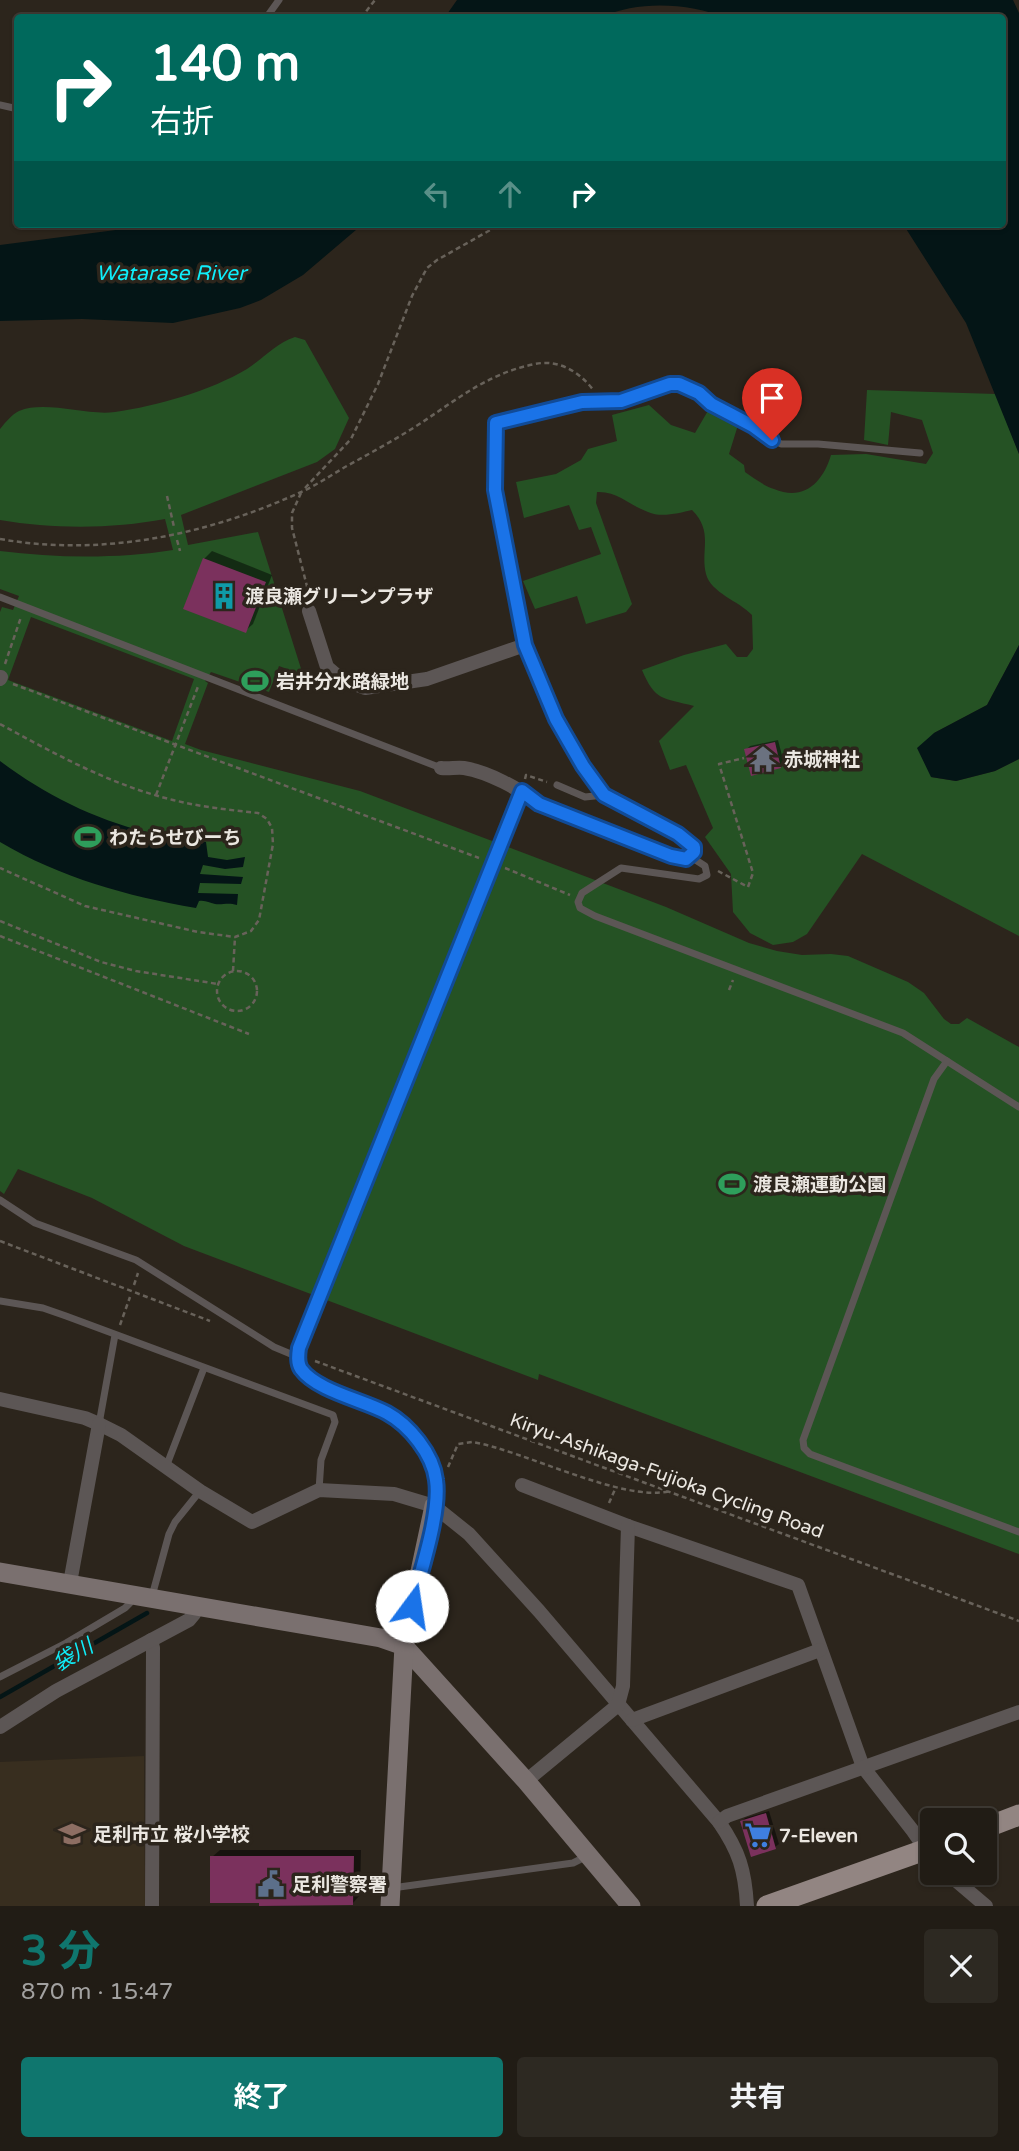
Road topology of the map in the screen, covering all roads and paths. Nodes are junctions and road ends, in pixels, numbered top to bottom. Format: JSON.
{"nodes":[{"id":1,"x":375,"y":0,"type":"edge"},
{"id":2,"x":364,"y":14,"type":"edge"},
{"id":3,"x":494,"y":228,"type":"edge"},
{"id":4,"x":598,"y":400,"type":"junction"},
{"id":5,"x":496,"y":423,"type":"joint"},
{"id":6,"x":920,"y":453,"type":"dead end"},
{"id":7,"x":301,"y":492,"type":"junction"},
{"id":8,"x":167,"y":496,"type":"dead end"},
{"id":9,"x":174,"y":527,"type":"dead end"},
{"id":10,"x":0,"y":539,"type":"edge"},
{"id":11,"x":177,"y":540,"type":"dead end"},
{"id":12,"x":180,"y":551,"type":"dead end"},
{"id":13,"x":0,"y":597,"type":"edge"},
{"id":14,"x":309,"y":611,"type":"joint"},
{"id":15,"x":22,"y":614,"type":"dead end"},
{"id":16,"x":525,"y":645,"type":"junction"},
{"id":17,"x":4,"y":680,"type":"edge"},
{"id":18,"x":200,"y":682,"type":"dead end"},
{"id":19,"x":0,"y":724,"type":"edge"},
{"id":20,"x":177,"y":746,"type":"junction"},
{"id":21,"x":744,"y":758,"type":"dead end"},
{"id":22,"x":441,"y":768,"type":"joint"},
{"id":23,"x":532,"y":777,"type":"dead end"},
{"id":24,"x":556,"y":785,"type":"joint"},
{"id":25,"x":522,"y":791,"type":"junction"},
{"id":26,"x":156,"y":795,"type":"junction"},
{"id":27,"x":604,"y":795,"type":"junction"},
{"id":28,"x":691,"y":857,"type":"junction"},
{"id":29,"x":487,"y":862,"type":"dead end"},
{"id":30,"x":705,"y":866,"type":"junction"},
{"id":31,"x":500,"y":867,"type":"dead end"},
{"id":32,"x":0,"y":868,"type":"edge"},
{"id":33,"x":578,"y":902,"type":"junction"},
{"id":34,"x":0,"y":922,"type":"edge"},
{"id":35,"x":0,"y":936,"type":"edge"},
{"id":36,"x":235,"y":937,"type":"junction"},
{"id":37,"x":233,"y":971,"type":"junction"},
{"id":38,"x":218,"y":984,"type":"junction"},
{"id":39,"x":249,"y":1034,"type":"dead end"},
{"id":40,"x":947,"y":1061,"type":"junction"},
{"id":41,"x":1019,"y":1107,"type":"edge"},
{"id":42,"x":0,"y":1200,"type":"edge"},
{"id":43,"x":0,"y":1241,"type":"edge"},
{"id":44,"x":139,"y":1270,"type":"dead end"},
{"id":45,"x":134,"y":1285,"type":"dead end"},
{"id":46,"x":130,"y":1297,"type":"dead end"},
{"id":47,"x":0,"y":1301,"type":"edge"},
{"id":48,"x":217,"y":1323,"type":"dead end"},
{"id":49,"x":117,"y":1332,"type":"junction"},
{"id":50,"x":303,"y":1355,"type":"junction"},
{"id":51,"x":204,"y":1368,"type":"junction"},
{"id":52,"x":0,"y":1399,"type":"edge"},
{"id":53,"x":99,"y":1424,"type":"junction"},
{"id":54,"x":166,"y":1468,"type":"junction"},
{"id":55,"x":446,"y":1472,"type":"dead end"},
{"id":56,"x":522,"y":1485,"type":"dead end"},
{"id":57,"x":616,"y":1486,"type":"junction"},
{"id":58,"x":319,"y":1490,"type":"junction"},
{"id":59,"x":672,"y":1490,"type":"junction"},
{"id":60,"x":200,"y":1491,"type":"junction"},
{"id":61,"x":435,"y":1506,"type":"junction"},
{"id":62,"x":604,"y":1516,"type":"junction"},
{"id":63,"x":628,"y":1526,"type":"junction"},
{"id":64,"x":1019,"y":1532,"type":"edge"},
{"id":65,"x":0,"y":1572,"type":"edge"},
{"id":66,"x":70,"y":1583,"type":"junction"},
{"id":67,"x":131,"y":1594,"type":"junction"},
{"id":68,"x":152,"y":1597,"type":"junction"},
{"id":69,"x":197,"y":1606,"type":"junction"},
{"id":70,"x":1019,"y":1621,"type":"edge"},
{"id":71,"x":151,"y":1640,"type":"junction"},
{"id":72,"x":404,"y":1646,"type":"junction"},
{"id":73,"x":820,"y":1650,"type":"junction"},
{"id":74,"x":0,"y":1677,"type":"edge"},
{"id":75,"x":618,"y":1705,"type":"junction"},
{"id":76,"x":1019,"y":1712,"type":"edge"},
{"id":77,"x":632,"y":1720,"type":"junction"},
{"id":78,"x":0,"y":1727,"type":"edge"},
{"id":79,"x":863,"y":1767,"type":"junction"},
{"id":80,"x":526,"y":1781,"type":"junction"},
{"id":81,"x":1019,"y":1815,"type":"edge"},
{"id":82,"x":719,"y":1822,"type":"junction"},
{"id":83,"x":997,"y":1823,"type":"edge"},
{"id":84,"x":920,"y":1839,"type":"edge"},
{"id":85,"x":589,"y":1855,"type":"junction"},
{"id":86,"x":920,"y":1855,"type":"edge"},
{"id":87,"x":961,"y":1885,"type":"edge"},
{"id":88,"x":391,"y":1897,"type":"edge"},
{"id":89,"x":152,"y":1906,"type":"edge"},
{"id":90,"x":631,"y":1906,"type":"edge"},
{"id":91,"x":747,"y":1906,"type":"edge"},
{"id":92,"x":767,"y":1906,"type":"edge"},
{"id":93,"x":986,"y":1906,"type":"edge"}],
"edges":[{"from":1,"to":2,"type":"path"},
{"from":3,"to":7,"type":"path"},
{"from":4,"to":5,"type":"lane"},
{"from":4,"to":6,"type":"lane"},
{"from":4,"to":7,"type":"path"},
{"from":5,"to":16,"type":"street"},
{"from":7,"to":10,"type":"path"},
{"from":7,"to":14,"type":"path"},
{"from":8,"to":9,"type":"path"},
{"from":11,"to":12,"type":"path"},
{"from":13,"to":22,"type":"lane"},
{"from":14,"to":16,"type":"street"},
{"from":15,"to":17,"type":"path"},
{"from":16,"to":27,"type":"street"},
{"from":17,"to":20,"type":"path"},
{"from":18,"to":20,"type":"path"},
{"from":19,"to":26,"type":"path"},
{"from":20,"to":26,"type":"path"},
{"from":20,"to":29,"type":"path"},
{"from":21,"to":30,"type":"path"},
{"from":22,"to":25,"type":"street"},
{"from":23,"to":24,"type":"path"},
{"from":24,"to":27,"type":"lane"},
{"from":25,"to":28,"type":"street"},
{"from":25,"to":50,"type":"street","bridge":true},
{"from":26,"to":36,"type":"path"},
{"from":27,"to":28,"type":"street"},
{"from":28,"to":30,"type":"lane"},
{"from":30,"to":33,"type":"lane"},
{"from":31,"to":33,"type":"path"},
{"from":32,"to":36,"type":"path"},
{"from":33,"to":40,"type":"lane"},
{"from":34,"to":38,"type":"path"},
{"from":35,"to":39,"type":"path"},
{"from":36,"to":37,"type":"path"},
{"from":37,"to":38,"type":"path"},
{"from":37,"to":38,"type":"path"},
{"from":40,"to":41,"type":"lane"},
{"from":40,"to":64,"type":"lane"},
{"from":42,"to":50,"type":"lane"},
{"from":43,"to":48,"type":"path"},
{"from":44,"to":45,"type":"path"},
{"from":46,"to":49,"type":"path"},
{"from":47,"to":49,"type":"lane"},
{"from":49,"to":51,"type":"lane"},
{"from":49,"to":53,"type":"lane"},
{"from":50,"to":59,"type":"path","name":"Kiryu-Ashikaga-Fujioka Cycling Road"},
{"from":50,"to":61,"type":"street"},
{"from":51,"to":54,"type":"lane"},
{"from":51,"to":58,"type":"lane"},
{"from":52,"to":53,"type":"street"},
{"from":53,"to":54,"type":"street"},
{"from":53,"to":66,"type":"street"},
{"from":54,"to":60,"type":"street"},
{"from":55,"to":57,"type":"path"},
{"from":56,"to":62,"type":"street"},
{"from":57,"to":59,"type":"path"},
{"from":57,"to":62,"type":"path"},
{"from":58,"to":60,"type":"street"},
{"from":58,"to":61,"type":"street"},
{"from":59,"to":70,"type":"path","name":"Kiryu-Ashikaga-Fujioka Cycling Road"},
{"from":60,"to":68,"type":"lane"},
{"from":61,"to":72,"type":"street"},
{"from":61,"to":75,"type":"street"},
{"from":62,"to":63,"type":"street"},
{"from":63,"to":73,"type":"street"},
{"from":63,"to":75,"type":"street"},
{"from":65,"to":66,"type":"street"},
{"from":66,"to":67,"type":"street"},
{"from":67,"to":68,"type":"street"},
{"from":67,"to":74,"type":"lane"},
{"from":68,"to":69,"type":"street"},
{"from":69,"to":71,"type":"street"},
{"from":69,"to":72,"type":"street"},
{"from":71,"to":78,"type":"street"},
{"from":71,"to":89,"type":"street"},
{"from":72,"to":80,"type":"street"},
{"from":72,"to":88,"type":"street"},
{"from":73,"to":77,"type":"street"},
{"from":73,"to":79,"type":"street"},
{"from":75,"to":77,"type":"street"},
{"from":75,"to":80,"type":"street"},
{"from":76,"to":79,"type":"street"},
{"from":77,"to":82,"type":"street"},
{"from":79,"to":82,"type":"street"},
{"from":79,"to":84,"type":"street"},
{"from":80,"to":85,"type":"street"},
{"from":81,"to":83,"type":"main road"},
{"from":82,"to":91,"type":"street"},
{"from":85,"to":88,"type":"lane"},
{"from":85,"to":90,"type":"street"},
{"from":86,"to":92,"type":"main road"},
{"from":87,"to":93,"type":"street"}]}
